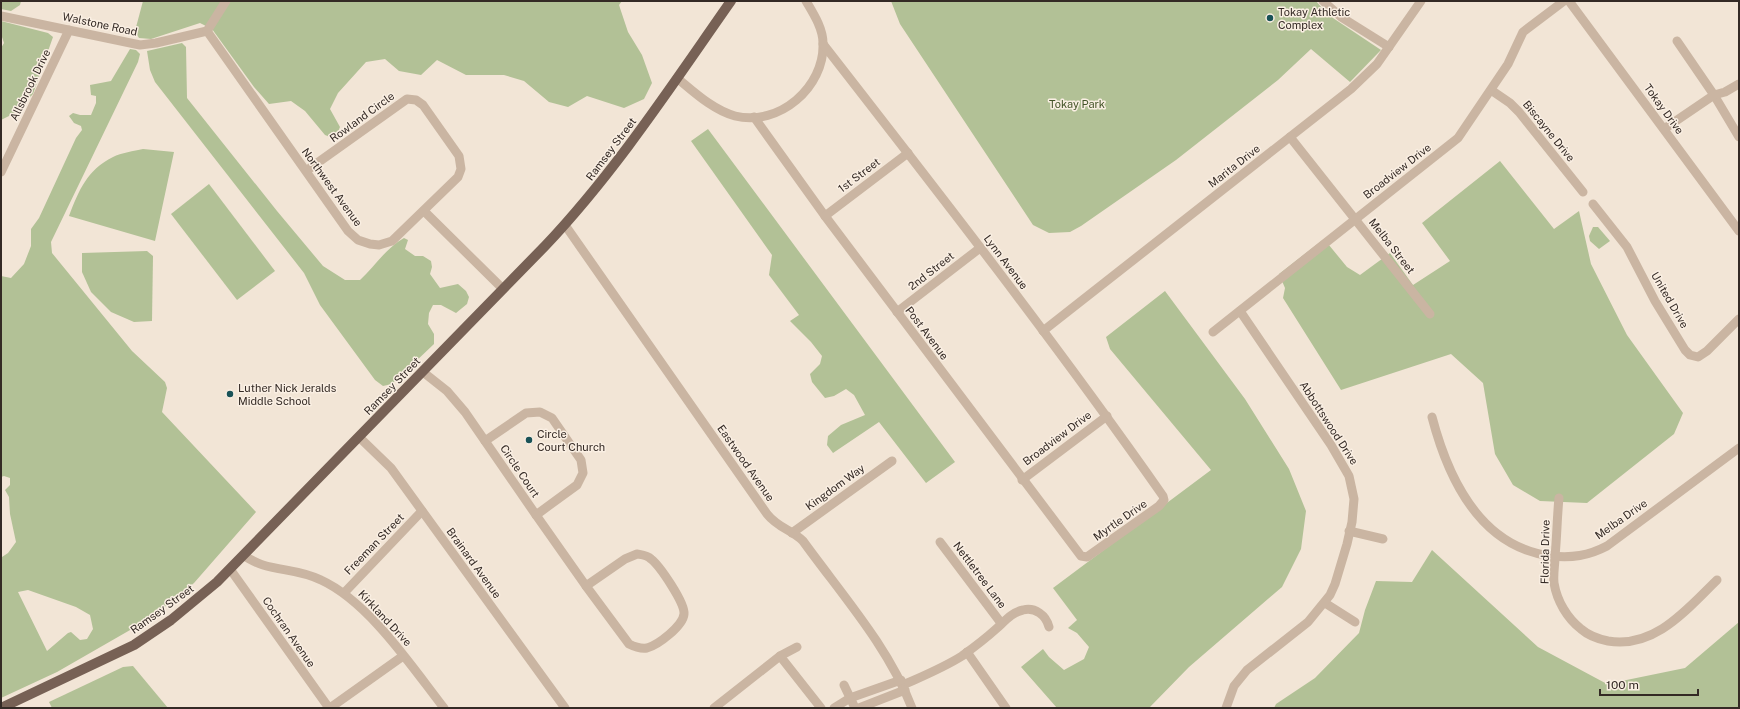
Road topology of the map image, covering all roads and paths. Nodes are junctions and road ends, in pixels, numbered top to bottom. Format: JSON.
{"nodes":[{"id":1,"x":226,"y":1,"type":"edge"},
{"id":2,"x":731,"y":1,"type":"edge"},
{"id":3,"x":806,"y":1,"type":"edge"},
{"id":4,"x":1323,"y":1,"type":"edge"},
{"id":5,"x":1421,"y":1,"type":"edge"},
{"id":6,"x":1564,"y":1,"type":"edge"},
{"id":7,"x":1569,"y":1,"type":"edge"},
{"id":8,"x":1,"y":16,"type":"edge"},
{"id":9,"x":69,"y":30,"type":"junction"},
{"id":10,"x":207,"y":31,"type":"junction"},
{"id":11,"x":1677,"y":41,"type":"dead end"},
{"id":12,"x":823,"y":44,"type":"junction"},
{"id":13,"x":1389,"y":47,"type":"junction"},
{"id":14,"x":677,"y":78,"type":"junction"},
{"id":15,"x":1739,"y":84,"type":"edge"},
{"id":16,"x":1491,"y":90,"type":"junction"},
{"id":17,"x":1714,"y":95,"type":"junction"},
{"id":18,"x":754,"y":117,"type":"junction"},
{"id":19,"x":1664,"y":129,"type":"junction"},
{"id":20,"x":1290,"y":137,"type":"junction"},
{"id":21,"x":1739,"y":137,"type":"edge"},
{"id":22,"x":908,"y":153,"type":"junction"},
{"id":23,"x":306,"y":171,"type":"junction"},
{"id":24,"x":1,"y":172,"type":"edge"},
{"id":25,"x":1582,"y":192,"type":"dead end"},
{"id":26,"x":1593,"y":204,"type":"dead end"},
{"id":27,"x":424,"y":211,"type":"junction"},
{"id":28,"x":825,"y":216,"type":"junction"},
{"id":29,"x":1356,"y":219,"type":"junction"},
{"id":30,"x":565,"y":225,"type":"junction"},
{"id":31,"x":1739,"y":231,"type":"edge"},
{"id":32,"x":980,"y":248,"type":"junction"},
{"id":33,"x":503,"y":288,"type":"junction"},
{"id":34,"x":897,"y":312,"type":"junction"},
{"id":35,"x":1240,"y":312,"type":"junction"},
{"id":36,"x":1430,"y":314,"type":"dead end"},
{"id":37,"x":1739,"y":319,"type":"edge"},
{"id":38,"x":1043,"y":331,"type":"junction"},
{"id":39,"x":1213,"y":332,"type":"dead end"},
{"id":40,"x":423,"y":372,"type":"junction"},
{"id":41,"x":1107,"y":416,"type":"junction"},
{"id":42,"x":1432,"y":417,"type":"dead end"},
{"id":43,"x":358,"y":438,"type":"junction"},
{"id":44,"x":485,"y":441,"type":"junction"},
{"id":45,"x":1739,"y":448,"type":"edge"},
{"id":46,"x":892,"y":461,"type":"dead end"},
{"id":47,"x":1022,"y":480,"type":"junction"},
{"id":48,"x":1164,"y":498,"type":"joint"},
{"id":49,"x":1558,"y":498,"type":"dead end"},
{"id":50,"x":422,"y":511,"type":"junction"},
{"id":51,"x":536,"y":515,"type":"junction"},
{"id":52,"x":1349,"y":531,"type":"junction"},
{"id":53,"x":792,"y":533,"type":"junction"},
{"id":54,"x":1383,"y":539,"type":"dead end"},
{"id":55,"x":940,"y":542,"type":"dead end"},
{"id":56,"x":244,"y":556,"type":"junction"},
{"id":57,"x":1555,"y":556,"type":"junction"},
{"id":58,"x":1086,"y":558,"type":"joint"},
{"id":59,"x":230,"y":569,"type":"junction"},
{"id":60,"x":1717,"y":580,"type":"dead end"},
{"id":61,"x":586,"y":586,"type":"junction"},
{"id":62,"x":344,"y":593,"type":"junction"},
{"id":63,"x":1325,"y":603,"type":"junction"},
{"id":64,"x":1355,"y":622,"type":"dead end"},
{"id":65,"x":1001,"y":623,"type":"junction"},
{"id":66,"x":1049,"y":627,"type":"dead end"},
{"id":67,"x":797,"y":647,"type":"dead end"},
{"id":68,"x":967,"y":652,"type":"junction"},
{"id":69,"x":403,"y":656,"type":"junction"},
{"id":70,"x":780,"y":656,"type":"junction"},
{"id":71,"x":844,"y":685,"type":"dead end"},
{"id":72,"x":903,"y":685,"type":"junction"},
{"id":73,"x":850,"y":698,"type":"junction"},
{"id":74,"x":1,"y":708,"type":"edge"},
{"id":75,"x":329,"y":708,"type":"edge"},
{"id":76,"x":444,"y":708,"type":"edge"},
{"id":77,"x":565,"y":708,"type":"edge"},
{"id":78,"x":714,"y":708,"type":"edge"},
{"id":79,"x":821,"y":708,"type":"edge"},
{"id":80,"x":834,"y":708,"type":"edge"},
{"id":81,"x":856,"y":708,"type":"edge"},
{"id":82,"x":859,"y":708,"type":"edge"},
{"id":83,"x":912,"y":708,"type":"edge"},
{"id":84,"x":1006,"y":708,"type":"edge"},
{"id":85,"x":1226,"y":708,"type":"edge"}],
"edges":[{"from":1,"to":10,"type":"street"},
{"from":2,"to":14,"type":"main road","name":"Ramsey Street"},
{"from":3,"to":12,"type":"street"},
{"from":4,"to":13,"type":"street"},
{"from":5,"to":13,"type":"street","name":"Marita Drive"},
{"from":6,"to":16,"type":"street","name":"Broadview Drive"},
{"from":7,"to":19,"type":"street","name":"Tokay Drive"},
{"from":8,"to":9,"type":"street","name":"Walstone Road"},
{"from":9,"to":10,"type":"street","name":"Walstone Road"},
{"from":9,"to":24,"type":"street","name":"Allsbrook Drive"},
{"from":10,"to":23,"type":"street","name":"Northwest Avenue"},
{"from":11,"to":17,"type":"street"},
{"from":12,"to":18,"type":"street"},
{"from":12,"to":22,"type":"street","name":"Lynn Avenue"},
{"from":13,"to":20,"type":"street","name":"Marita Drive"},
{"from":14,"to":18,"type":"street"},
{"from":14,"to":30,"type":"main road","name":"Ramsey Street"},
{"from":15,"to":17,"type":"street"},
{"from":16,"to":25,"type":"street","name":"Biscayne Drive"},
{"from":16,"to":29,"type":"street","name":"Broadview Drive"},
{"from":17,"to":19,"type":"street"},
{"from":17,"to":21,"type":"street"},
{"from":18,"to":28,"type":"street","name":"Post Avenue"},
{"from":19,"to":31,"type":"street","name":"Tokay Drive"},
{"from":20,"to":29,"type":"street","name":"Melba Street"},
{"from":20,"to":38,"type":"street","name":"Marita Drive"},
{"from":22,"to":28,"type":"street","name":"1st Street"},
{"from":22,"to":32,"type":"street","name":"Lynn Avenue"},
{"from":23,"to":27,"type":"street","name":"Northwest Avenue"},
{"from":23,"to":27,"type":"street","name":"Rowland Circle"},
{"from":26,"to":37,"type":"street","name":"United Drive"},
{"from":27,"to":33,"type":"street"},
{"from":28,"to":34,"type":"street","name":"Post Avenue"},
{"from":29,"to":35,"type":"street","name":"Broadview Drive"},
{"from":29,"to":36,"type":"street","name":"Melba Street"},
{"from":30,"to":33,"type":"main road","name":"Ramsey Street"},
{"from":30,"to":53,"type":"street","name":"Eastwood Avenue"},
{"from":32,"to":34,"type":"street","name":"2nd Street"},
{"from":32,"to":38,"type":"street","name":"Lynn Avenue"},
{"from":33,"to":40,"type":"main road","name":"Ramsey Street"},
{"from":34,"to":47,"type":"street","name":"Post Avenue"},
{"from":35,"to":39,"type":"street","name":"Broadview Drive"},
{"from":35,"to":52,"type":"street","name":"Abbottswood Drive"},
{"from":38,"to":41,"type":"street","name":"Lynn Avenue"},
{"from":40,"to":43,"type":"main road","name":"Ramsey Street"},
{"from":40,"to":44,"type":"street","name":"Circle Court"},
{"from":41,"to":47,"type":"street","name":"Broadview Drive"},
{"from":41,"to":48,"type":"street","name":"Lynn Avenue"},
{"from":42,"to":57,"type":"street","name":"Melba Drive"},
{"from":43,"to":50,"type":"street","name":"Brainard Avenue"},
{"from":43,"to":56,"type":"main road","name":"Ramsey Street"},
{"from":44,"to":51,"type":"street","name":"Circle Court"},
{"from":44,"to":51,"type":"street","name":"Circle Court"},
{"from":45,"to":57,"type":"street","name":"Melba Drive"},
{"from":46,"to":53,"type":"street","name":"Kingdom Way"},
{"from":47,"to":58,"type":"street","name":"Post Avenue"},
{"from":48,"to":58,"type":"street","name":"Myrtle Drive"},
{"from":49,"to":57,"type":"street","name":"Florida Drive"},
{"from":50,"to":62,"type":"street","name":"Freeman Street"},
{"from":50,"to":77,"type":"street","name":"Brainard Avenue"},
{"from":51,"to":61,"type":"street","name":"Circle Court"},
{"from":52,"to":54,"type":"street"},
{"from":52,"to":63,"type":"street","name":"Abbottswood Drive"},
{"from":53,"to":72,"type":"street","name":"Eastwood Avenue"},
{"from":55,"to":65,"type":"street","name":"Nettletree Lane"},
{"from":56,"to":59,"type":"main road","name":"Ramsey Street"},
{"from":56,"to":62,"type":"street","name":"Kirkland Drive"},
{"from":57,"to":60,"type":"street","name":"Florida Drive"},
{"from":59,"to":74,"type":"main road","name":"Ramsey Street"},
{"from":59,"to":75,"type":"street","name":"Cochran Avenue"},
{"from":61,"to":61,"type":"street","name":"Circle Court"},
{"from":62,"to":69,"type":"street","name":"Kirkland Drive"},
{"from":63,"to":64,"type":"street"},
{"from":63,"to":85,"type":"street","name":"Abbottswood Drive"},
{"from":65,"to":66,"type":"street"},
{"from":65,"to":68,"type":"street"},
{"from":67,"to":70,"type":"street"},
{"from":68,"to":72,"type":"street"},
{"from":68,"to":84,"type":"street"},
{"from":69,"to":75,"type":"street"},
{"from":69,"to":76,"type":"street","name":"Kirkland Drive"},
{"from":70,"to":78,"type":"street"},
{"from":70,"to":79,"type":"street"},
{"from":71,"to":73,"type":"street"},
{"from":72,"to":73,"type":"street"},
{"from":72,"to":82,"type":"street"},
{"from":72,"to":83,"type":"street","name":"Eastwood Avenue"},
{"from":73,"to":80,"type":"street"},
{"from":73,"to":81,"type":"street"}]}
